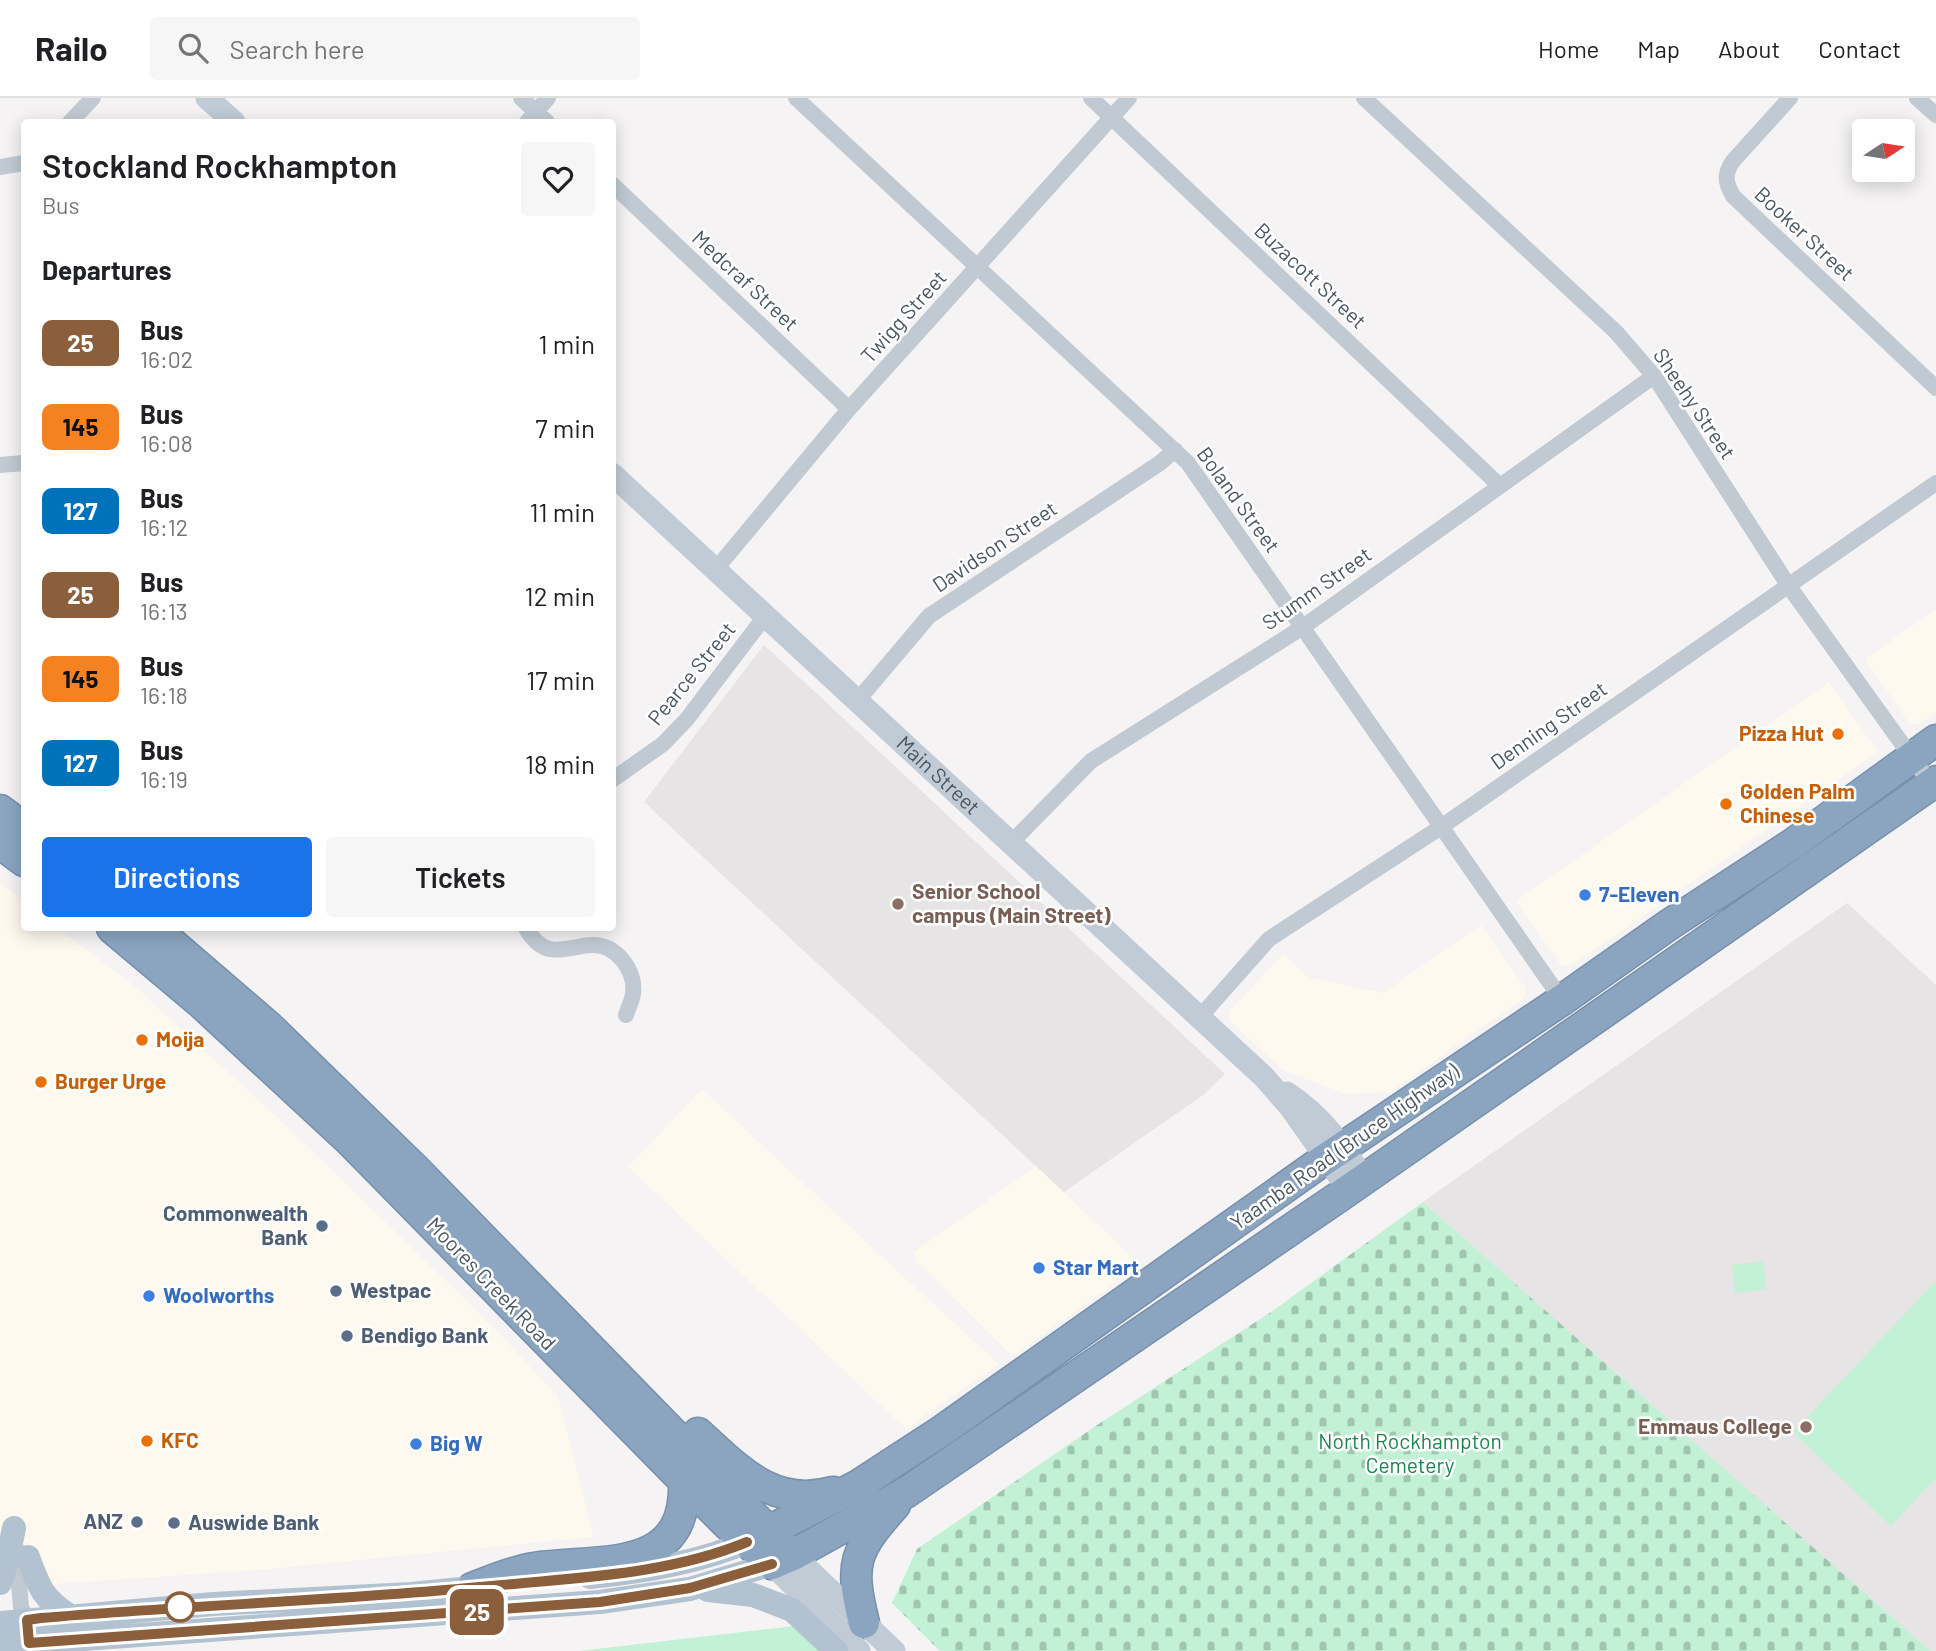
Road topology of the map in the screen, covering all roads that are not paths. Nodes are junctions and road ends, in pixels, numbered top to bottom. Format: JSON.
{"nodes":[{"id":1,"x":93,"y":98,"type":"edge"},
{"id":2,"x":207,"y":98,"type":"edge"},
{"id":3,"x":521,"y":98,"type":"edge"},
{"id":4,"x":548,"y":98,"type":"edge"},
{"id":5,"x":796,"y":98,"type":"edge"},
{"id":6,"x":1091,"y":98,"type":"edge"},
{"id":7,"x":1129,"y":98,"type":"edge"},
{"id":8,"x":1364,"y":98,"type":"edge"},
{"id":9,"x":1917,"y":98,"type":"edge"},
{"id":10,"x":1780,"y":102,"type":"edge"},
{"id":11,"x":1111,"y":116,"type":"junction"},
{"id":12,"x":1936,"y":116,"type":"edge"},
{"id":13,"x":73,"y":119,"type":"edge"},
{"id":14,"x":231,"y":119,"type":"edge"},
{"id":15,"x":537,"y":119,"type":"edge"},
{"id":16,"x":21,"y":164,"type":"edge"},
{"id":17,"x":0,"y":167,"type":"edge"},
{"id":18,"x":616,"y":188,"type":"edge"},
{"id":19,"x":977,"y":266,"type":"junction"},
{"id":20,"x":1654,"y":376,"type":"junction"},
{"id":21,"x":1936,"y":388,"type":"edge"},
{"id":22,"x":849,"y":409,"type":"junction"},
{"id":23,"x":1175,"y":450,"type":"junction"},
{"id":24,"x":21,"y":463,"type":"edge"},
{"id":25,"x":0,"y":465,"type":"edge"},
{"id":26,"x":616,"y":477,"type":"edge"},
{"id":27,"x":1936,"y":483,"type":"edge"},
{"id":28,"x":1499,"y":485,"type":"junction"},
{"id":29,"x":716,"y":569,"type":"junction"},
{"id":30,"x":1788,"y":585,"type":"junction"},
{"id":31,"x":766,"y":615,"type":"junction"},
{"id":32,"x":1303,"y":627,"type":"junction"},
{"id":33,"x":858,"y":700,"type":"junction"},
{"id":34,"x":1936,"y":740,"type":"edge"},
{"id":35,"x":1911,"y":758,"type":"junction"},
{"id":36,"x":616,"y":777,"type":"edge"},
{"id":37,"x":1933,"y":782,"type":"edge"},
{"id":38,"x":0,"y":810,"type":"edge"},
{"id":39,"x":21,"y":826,"type":"edge"},
{"id":40,"x":1441,"y":827,"type":"junction"},
{"id":41,"x":0,"y":843,"type":"edge"},
{"id":42,"x":1011,"y":843,"type":"junction"},
{"id":43,"x":21,"y":859,"type":"edge"},
{"id":44,"x":116,"y":931,"type":"edge"},
{"id":45,"x":157,"y":931,"type":"edge"},
{"id":46,"x":528,"y":931,"type":"edge"},
{"id":47,"x":1562,"y":1000,"type":"junction"},
{"id":48,"x":626,"y":1015,"type":"dead end"},
{"id":49,"x":1199,"y":1018,"type":"junction"},
{"id":50,"x":1335,"y":1153,"type":"junction"},
{"id":51,"x":1357,"y":1184,"type":"junction"},
{"id":52,"x":443,"y":1198,"type":"junction"},
{"id":53,"x":684,"y":1481,"type":"junction"},
{"id":54,"x":857,"y":1486,"type":"junction"},
{"id":55,"x":907,"y":1492,"type":"junction"},
{"id":56,"x":14,"y":1528,"type":"joint"},
{"id":57,"x":758,"y":1538,"type":"junction"},
{"id":58,"x":28,"y":1557,"type":"joint"},
{"id":59,"x":783,"y":1560,"type":"junction"},
{"id":60,"x":0,"y":1583,"type":"edge"},
{"id":61,"x":472,"y":1588,"type":"junction"},
{"id":62,"x":690,"y":1588,"type":"junction"},
{"id":63,"x":70,"y":1616,"type":"junction"},
{"id":64,"x":0,"y":1623,"type":"edge"},
{"id":65,"x":28,"y":1632,"type":"junction"},
{"id":66,"x":862,"y":1637,"type":"edge"},
{"id":67,"x":0,"y":1645,"type":"edge"},
{"id":68,"x":836,"y":1651,"type":"edge"},
{"id":69,"x":894,"y":1651,"type":"edge"}],
"edges":[{"from":1,"to":13,"type":"street"},
{"from":2,"to":14,"type":"street"},
{"from":3,"to":15,"type":"street"},
{"from":4,"to":15,"type":"street"},
{"from":5,"to":19,"type":"street","name":"Boland Street"},
{"from":6,"to":11,"type":"street","name":"Buzacott Street"},
{"from":7,"to":11,"type":"street","name":"Twigg Street"},
{"from":8,"to":20,"type":"street","name":"Sheehy Street"},
{"from":9,"to":12,"type":"street"},
{"from":10,"to":21,"type":"street","name":"Booker Street"},
{"from":11,"to":19,"type":"street","name":"Twigg Street"},
{"from":11,"to":28,"type":"street","name":"Buzacott Street"},
{"from":16,"to":17,"type":"street"},
{"from":18,"to":22,"type":"street","name":"Medcraf Street"},
{"from":19,"to":22,"type":"street","name":"Twigg Street"},
{"from":19,"to":23,"type":"street","name":"Boland Street"},
{"from":20,"to":28,"type":"street","name":"Stumm Street"},
{"from":20,"to":30,"type":"street","name":"Sheehy Street"},
{"from":22,"to":29,"type":"street","name":"Twigg Street"},
{"from":23,"to":32,"type":"street","name":"Boland Street"},
{"from":23,"to":33,"type":"street","name":"Davidson Street"},
{"from":24,"to":25,"type":"street"},
{"from":26,"to":29,"type":"street","name":"Main Street"},
{"from":27,"to":30,"type":"street","name":"Denning Street"},
{"from":28,"to":32,"type":"street","name":"Stumm Street"},
{"from":29,"to":31,"type":"street","name":"Main Street"},
{"from":30,"to":35,"type":"street","name":"Sheehy Street"},
{"from":30,"to":40,"type":"street","name":"Denning Street"},
{"from":31,"to":33,"type":"street","name":"Main Street"},
{"from":31,"to":36,"type":"street","name":"Pearce Street"},
{"from":32,"to":40,"type":"street","name":"Boland Street"},
{"from":32,"to":42,"type":"street","name":"Stumm Street"},
{"from":33,"to":42,"type":"street","name":"Main Street"},
{"from":34,"to":35,"type":"highway","name":"Yaamba Road (Bruce Highway)"},
{"from":35,"to":37,"type":"street","name":"Sheehy Street"},
{"from":35,"to":47,"type":"highway","name":"Yaamba Road (Bruce Highway)"},
{"from":37,"to":51,"type":"highway","name":"Yaamba Road (Bruce Highway)"},
{"from":38,"to":39,"type":"highway"},
{"from":40,"to":47,"type":"street","name":"Boland Street"},
{"from":40,"to":49,"type":"street","name":"Denning Street"},
{"from":41,"to":43,"type":"highway"},
{"from":42,"to":49,"type":"street","name":"Main Street"},
{"from":44,"to":53,"type":"highway","name":"Moores Creek Road"},
{"from":45,"to":52,"type":"highway","name":"Moores Creek Road"},
{"from":46,"to":48,"type":"street"},
{"from":47,"to":50,"type":"highway","name":"Yaamba Road (Bruce Highway)"},
{"from":49,"to":50,"type":"street","name":"Main Street"},
{"from":50,"to":51,"type":"street","name":"Main Street"},
{"from":50,"to":54,"type":"highway","name":"Yaamba Road (Bruce Highway)"},
{"from":51,"to":55,"type":"highway","name":"Yaamba Road (Bruce Highway)"},
{"from":52,"to":54,"type":"highway"},
{"from":52,"to":57,"type":"highway","name":"Moores Creek Road"},
{"from":53,"to":57,"type":"highway","name":"Moores Creek Road"},
{"from":53,"to":61,"type":"highway"},
{"from":54,"to":57,"type":"highway","name":"Yaamba Road (Bruce Highway)"},
{"from":55,"to":59,"type":"highway","name":"Yaamba Road (Bruce Highway)"},
{"from":55,"to":66,"type":"highway"},
{"from":56,"to":60,"type":"main road"},
{"from":56,"to":65,"type":"street"},
{"from":57,"to":59,"type":"highway","name":"Moores Creek Road"},
{"from":57,"to":61,"type":"main road"},
{"from":58,"to":63,"type":"main road"},
{"from":58,"to":65,"type":"street"},
{"from":59,"to":62,"type":"main road"},
{"from":59,"to":66,"type":"street","name":"Moores Creek Road"},
{"from":61,"to":63,"type":"main road"},
{"from":62,"to":65,"type":"main road"},
{"from":62,"to":68,"type":"main road"},
{"from":63,"to":65,"type":"main road"},
{"from":64,"to":65,"type":"main road"},
{"from":65,"to":67,"type":"main road"},
{"from":66,"to":69,"type":"street","name":"Moores Creek Road"}]}
